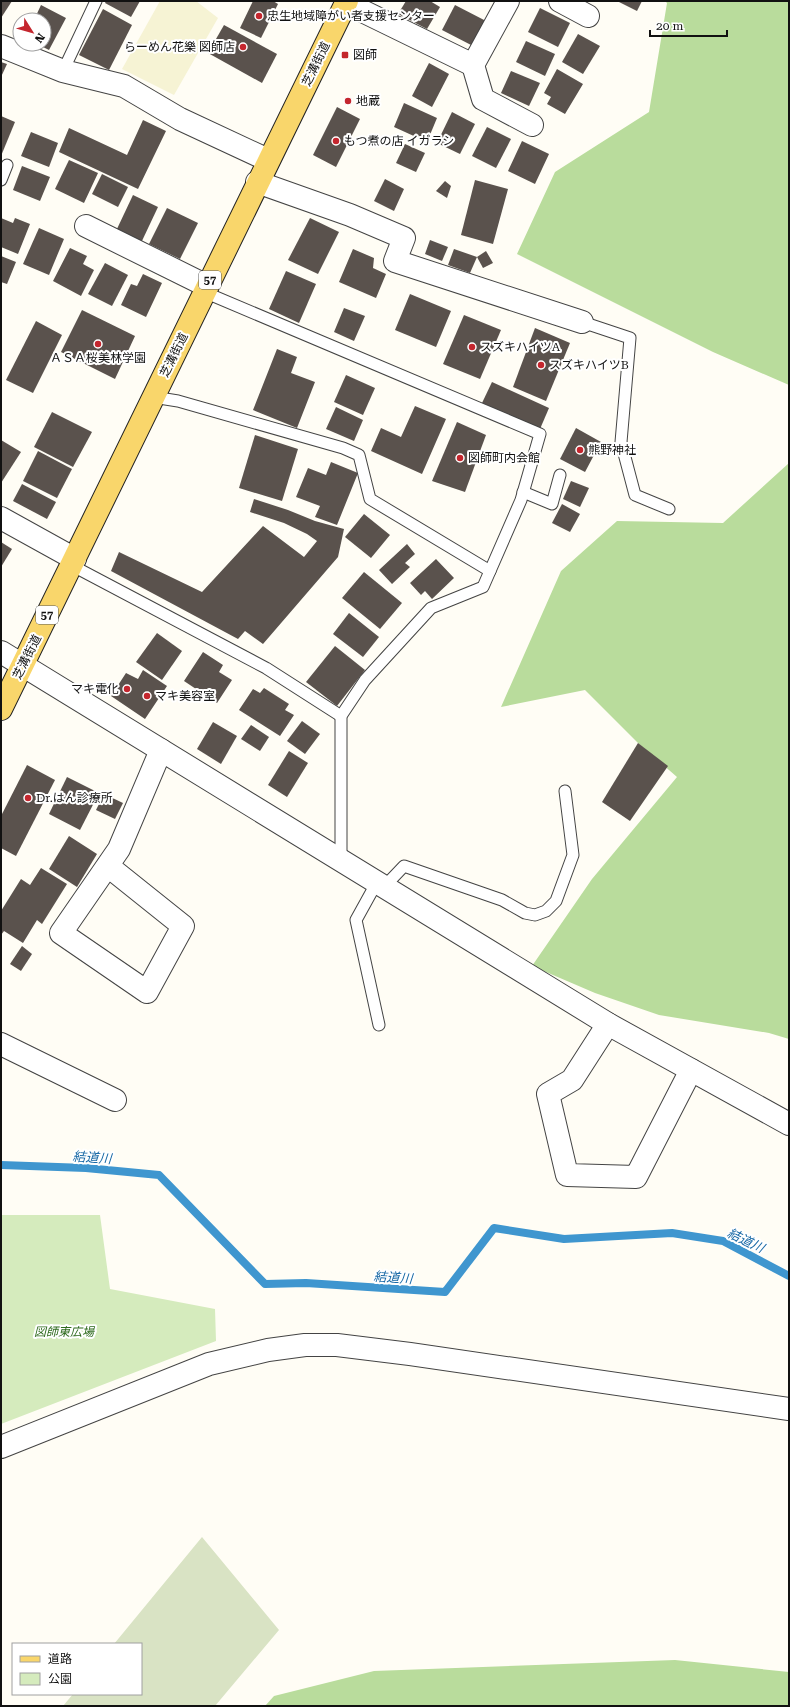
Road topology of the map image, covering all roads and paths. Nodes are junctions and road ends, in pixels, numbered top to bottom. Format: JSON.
{"nodes":[{"id":1,"x":96,"y":1,"type":"edge"},
{"id":2,"x":508,"y":1,"type":"edge"},
{"id":3,"x":560,"y":1,"type":"edge"},
{"id":4,"x":346,"y":2,"type":"edge"},
{"id":5,"x":588,"y":16,"type":"dead end"},
{"id":6,"x":1,"y":46,"type":"edge"},
{"id":7,"x":473,"y":64,"type":"junction"},
{"id":8,"x":63,"y":72,"type":"junction"},
{"id":9,"x":532,"y":125,"type":"dead end"},
{"id":10,"x":268,"y":160,"type":"junction"},
{"id":11,"x":7,"y":165,"type":"dead end"},
{"id":12,"x":1,"y":180,"type":"edge"},
{"id":13,"x":257,"y":182,"type":"junction"},
{"id":14,"x":86,"y":226,"type":"dead end"},
{"id":15,"x":206,"y":289,"type":"junction"},
{"id":16,"x":582,"y":322,"type":"joint"},
{"id":17,"x":153,"y":397,"type":"junction"},
{"id":18,"x":560,"y":475,"type":"dead end"},
{"id":19,"x":523,"y":492,"type":"junction"},
{"id":20,"x":669,"y":509,"type":"dead end"},
{"id":21,"x":1,"y":518,"type":"edge"},
{"id":22,"x":73,"y":562,"type":"junction"},
{"id":23,"x":490,"y":571,"type":"junction"},
{"id":24,"x":1,"y":652,"type":"edge"},
{"id":25,"x":23,"y":665,"type":"junction"},
{"id":26,"x":1,"y":708,"type":"edge"},
{"id":27,"x":341,"y":716,"type":"junction"},
{"id":28,"x":161,"y":750,"type":"junction"},
{"id":29,"x":565,"y":791,"type":"dead end"},
{"id":30,"x":341,"y":860,"type":"junction"},
{"id":31,"x":108,"y":866,"type":"junction"},
{"id":32,"x":380,"y":884,"type":"junction"},
{"id":33,"x":608,"y":1024,"type":"junction"},
{"id":34,"x":379,"y":1026,"type":"dead end"},
{"id":35,"x":1,"y":1044,"type":"edge"},
{"id":36,"x":691,"y":1070,"type":"junction"},
{"id":37,"x":115,"y":1100,"type":"dead end"},
{"id":38,"x":789,"y":1124,"type":"edge"},
{"id":39,"x":789,"y":1409,"type":"edge"},
{"id":40,"x":1,"y":1447,"type":"edge"}],
"edges":[{"from":1,"to":8,"type":"lane"},
{"from":2,"to":7,"type":"street"},
{"from":3,"to":5,"type":"street"},
{"from":4,"to":7,"type":"street"},
{"from":4,"to":10,"type":"main road","name":"芝溝街道","number":"57"},
{"from":6,"to":8,"type":"street"},
{"from":7,"to":9,"type":"street"},
{"from":8,"to":10,"type":"street"},
{"from":10,"to":13,"type":"main road","name":"芝溝街道","number":"57"},
{"from":11,"to":12,"type":"lane"},
{"from":13,"to":15,"type":"main road","name":"芝溝街道","number":"57"},
{"from":13,"to":16,"type":"street"},
{"from":14,"to":15,"type":"street"},
{"from":15,"to":17,"type":"main road","name":"芝溝街道","number":"57"},
{"from":15,"to":19,"type":"lane"},
{"from":16,"to":20,"type":"lane"},
{"from":17,"to":22,"type":"main road","name":"芝溝街道","number":"57"},
{"from":17,"to":23,"type":"lane"},
{"from":18,"to":19,"type":"lane"},
{"from":19,"to":23,"type":"lane"},
{"from":21,"to":22,"type":"street"},
{"from":22,"to":25,"type":"main road","name":"芝溝街道","number":"57"},
{"from":22,"to":27,"type":"lane"},
{"from":23,"to":27,"type":"lane"},
{"from":24,"to":25,"type":"street"},
{"from":25,"to":26,"type":"main road","name":"芝溝街道","number":"57"},
{"from":25,"to":28,"type":"street"},
{"from":27,"to":30,"type":"lane"},
{"from":28,"to":30,"type":"street"},
{"from":28,"to":31,"type":"street"},
{"from":29,"to":32,"type":"lane"},
{"from":30,"to":32,"type":"street"},
{"from":31,"to":31,"type":"street"},
{"from":32,"to":33,"type":"street"},
{"from":32,"to":34,"type":"lane"},
{"from":33,"to":36,"type":"street"},
{"from":33,"to":36,"type":"street"},
{"from":35,"to":37,"type":"street"},
{"from":36,"to":38,"type":"street"},
{"from":39,"to":40,"type":"street"}]}
